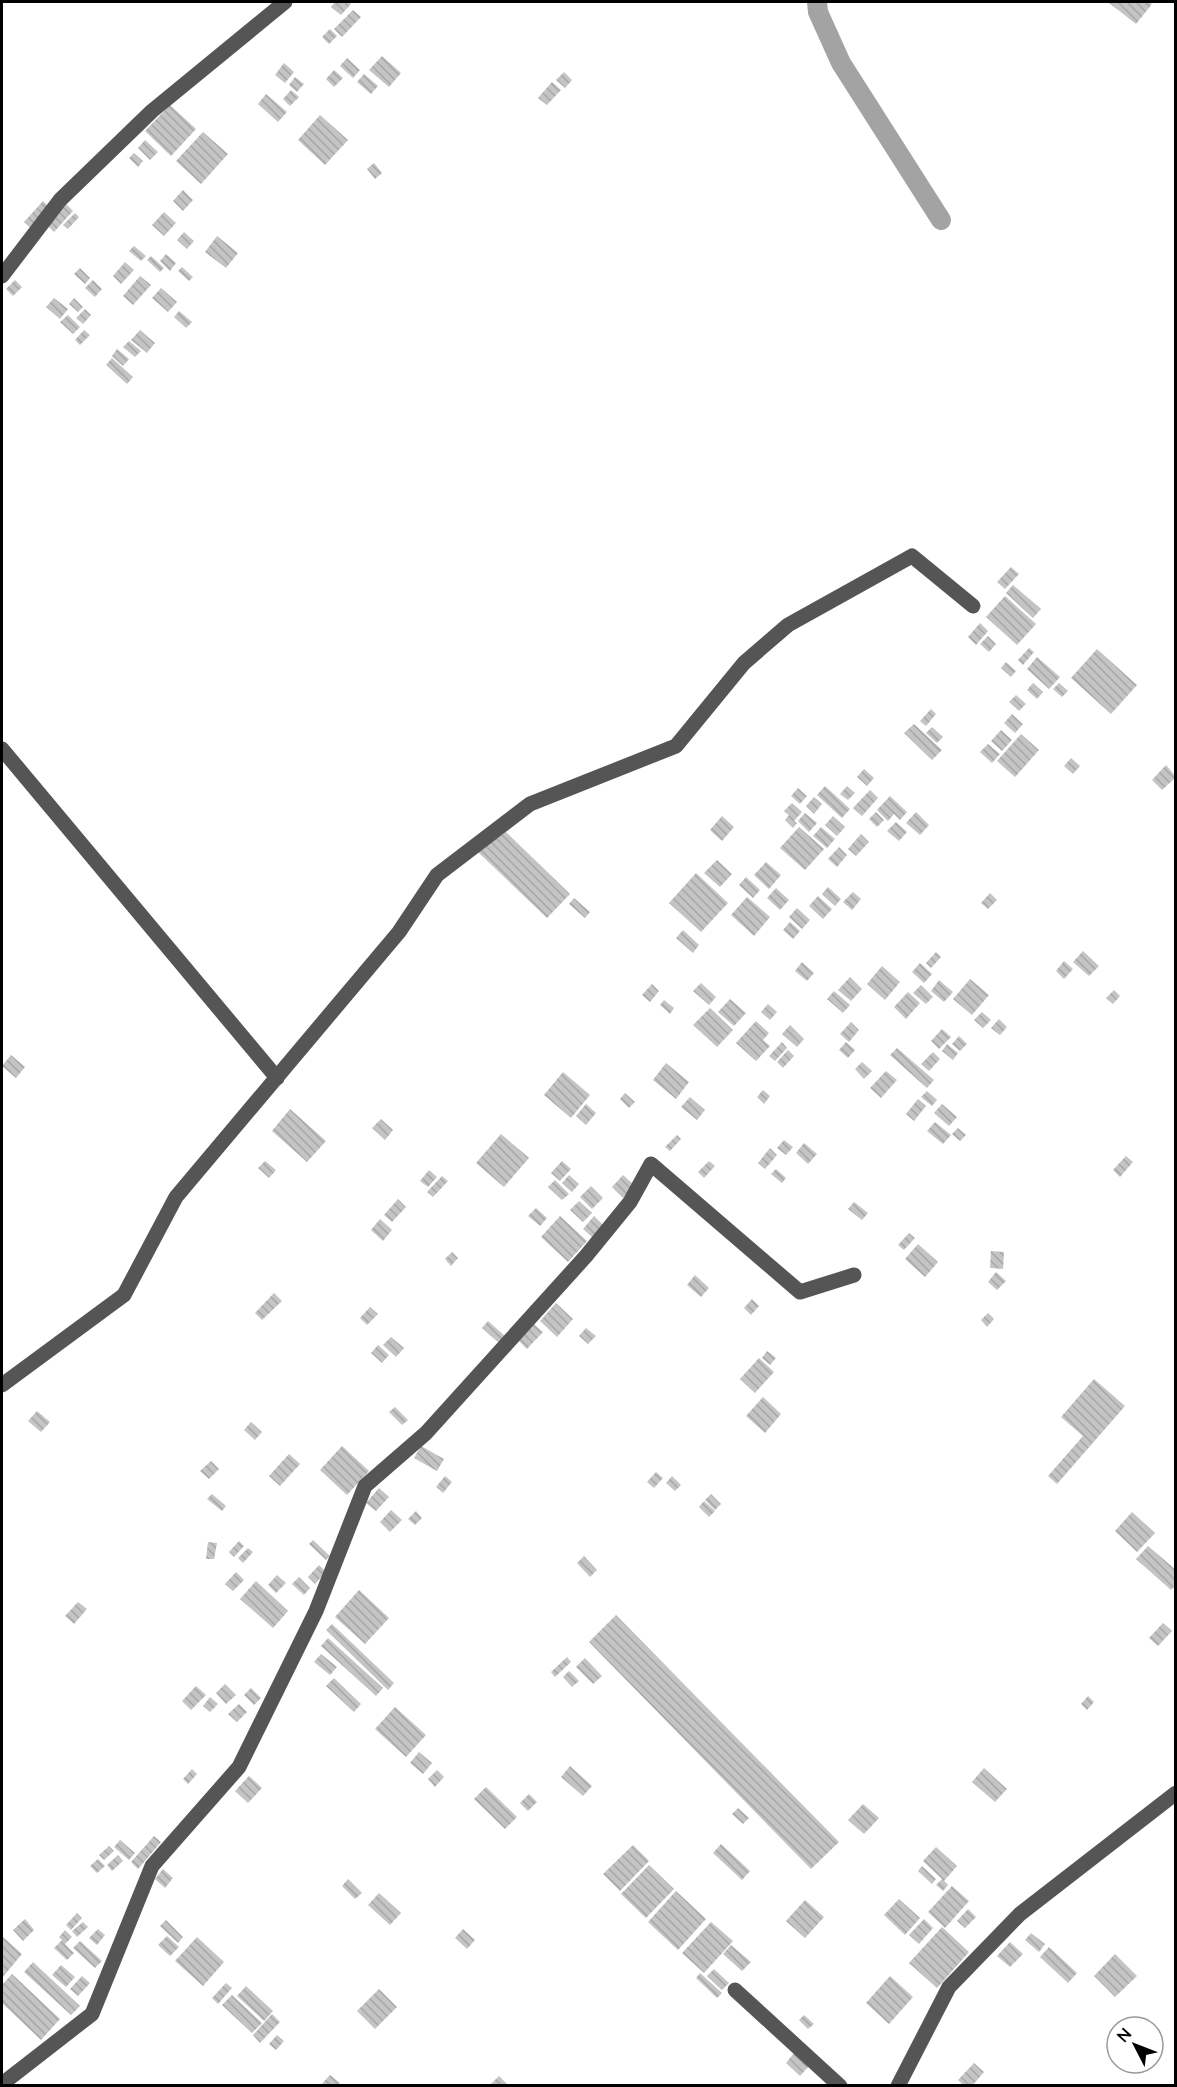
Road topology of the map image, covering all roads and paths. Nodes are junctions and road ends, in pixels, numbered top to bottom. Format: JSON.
{"nodes":[{"id":1,"x":285,"y":2,"type":"edge"},
{"id":2,"x":2,"y":276,"type":"edge"},
{"id":3,"x":973,"y":606,"type":"dead end"},
{"id":4,"x":2,"y":749,"type":"edge"},
{"id":5,"x":277,"y":1078,"type":"junction"},
{"id":6,"x":855,"y":1275,"type":"dead end"},
{"id":7,"x":2,"y":1385,"type":"edge"},
{"id":8,"x":1176,"y":1793,"type":"edge"},
{"id":9,"x":735,"y":1990,"type":"dead end"},
{"id":10,"x":2,"y":2085,"type":"edge"},
{"id":11,"x":840,"y":2085,"type":"edge"},
{"id":12,"x":898,"y":2085,"type":"edge"}],
"edges":[{"from":1,"to":2,"type":"street"},
{"from":3,"to":5,"type":"street"},
{"from":4,"to":5,"type":"street"},
{"from":5,"to":7,"type":"street"},
{"from":6,"to":10,"type":"street"},
{"from":8,"to":12,"type":"street"},
{"from":9,"to":11,"type":"street"}]}
